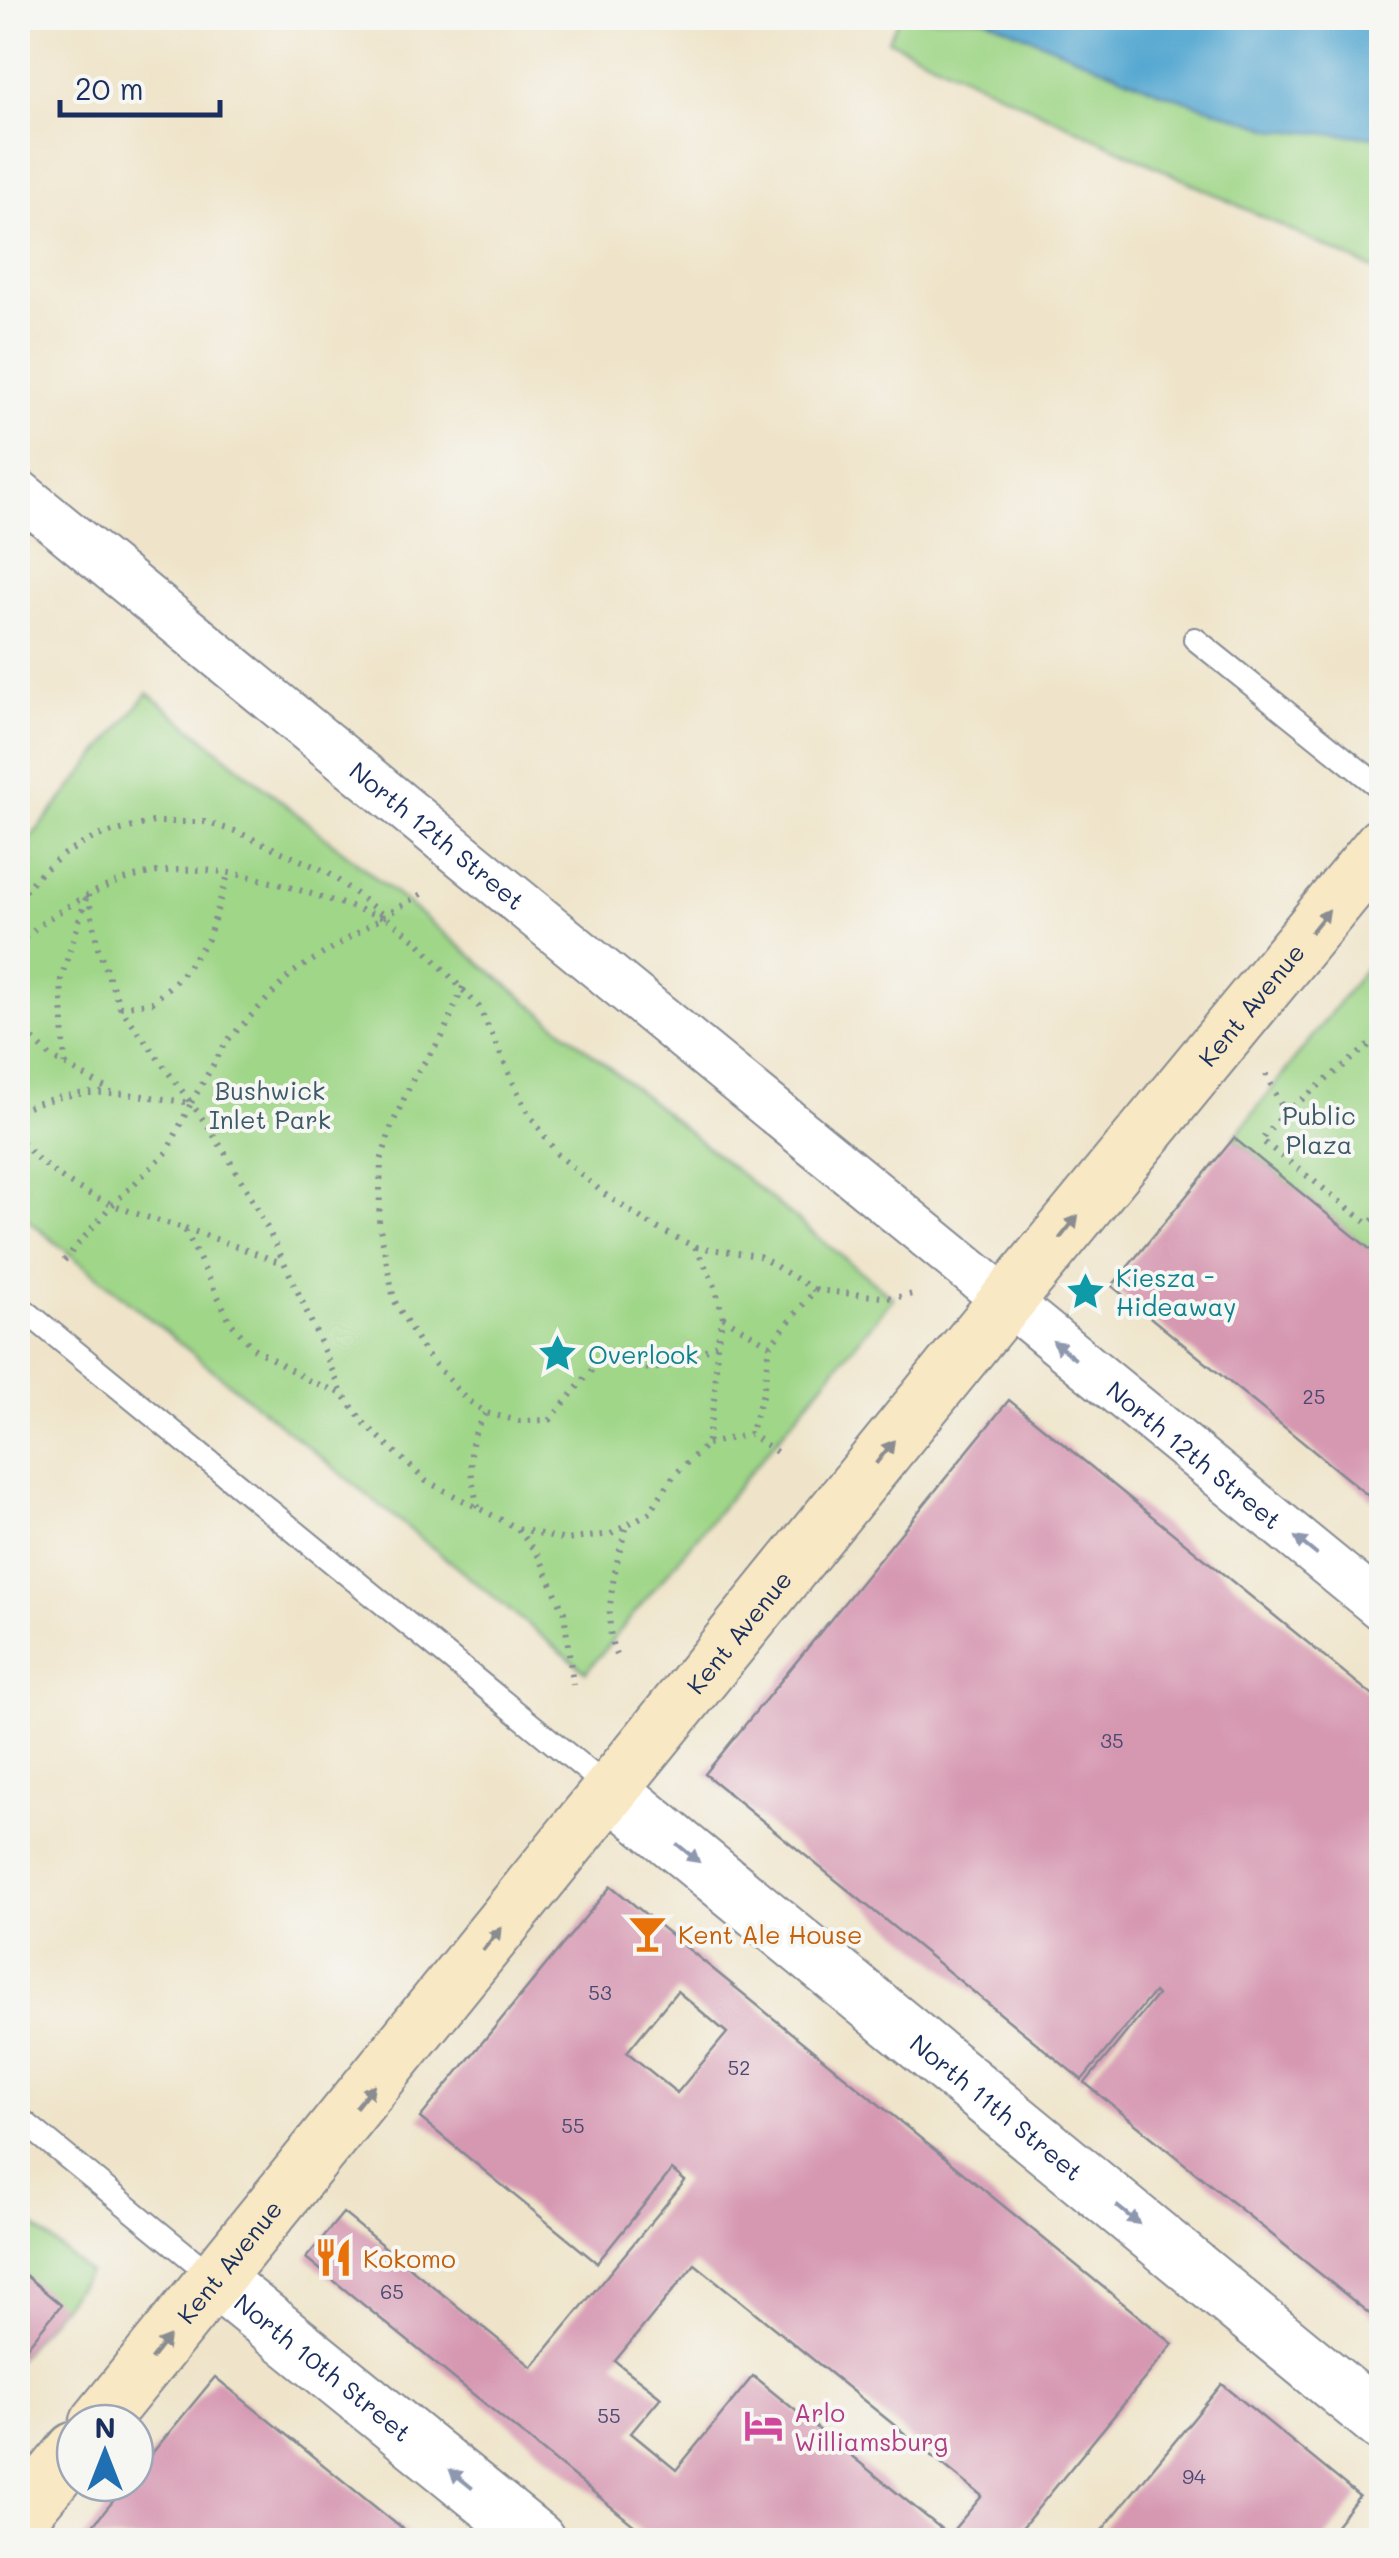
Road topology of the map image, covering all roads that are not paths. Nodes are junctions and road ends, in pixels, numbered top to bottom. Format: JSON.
{"nodes":[{"id":1,"x":18,"y":492,"type":"edge"},
{"id":2,"x":1195,"y":639,"type":"dead end"},
{"id":3,"x":1382,"y":789,"type":"edge"},
{"id":4,"x":1382,"y":845,"type":"edge"},
{"id":5,"x":1007,"y":1302,"type":"junction"},
{"id":6,"x":18,"y":1305,"type":"edge"},
{"id":7,"x":1382,"y":1608,"type":"edge"},
{"id":8,"x":612,"y":1791,"type":"junction"},
{"id":9,"x":18,"y":2117,"type":"edge"},
{"id":10,"x":216,"y":2280,"type":"junction"},
{"id":11,"x":115,"y":2403,"type":"edge"},
{"id":12,"x":1382,"y":2424,"type":"edge"},
{"id":13,"x":55,"y":2474,"type":"edge"},
{"id":14,"x":18,"y":2519,"type":"edge"},
{"id":15,"x":537,"y":2540,"type":"edge"}],
"edges":[{"from":1,"to":5,"type":"street","name":"North 12th Street"},
{"from":2,"to":3,"type":"lane"},
{"from":5,"to":4,"type":"main road","name":"Kent Avenue","one_way":true},
{"from":7,"to":5,"type":"street","name":"North 12th Street","one_way":true},
{"from":8,"to":5,"type":"main road","name":"Kent Avenue","one_way":true},
{"from":6,"to":8,"type":"lane"},
{"from":10,"to":8,"type":"main road","name":"Kent Avenue","one_way":true},
{"from":8,"to":12,"type":"street","name":"North 11th Street","one_way":true},
{"from":9,"to":10,"type":"lane","name":"North 10th Street"},
{"from":11,"to":10,"type":"main road","name":"Kent Avenue","one_way":true},
{"from":15,"to":10,"type":"street","name":"North 10th Street","one_way":true},
{"from":13,"to":14,"type":"main road"}]}
